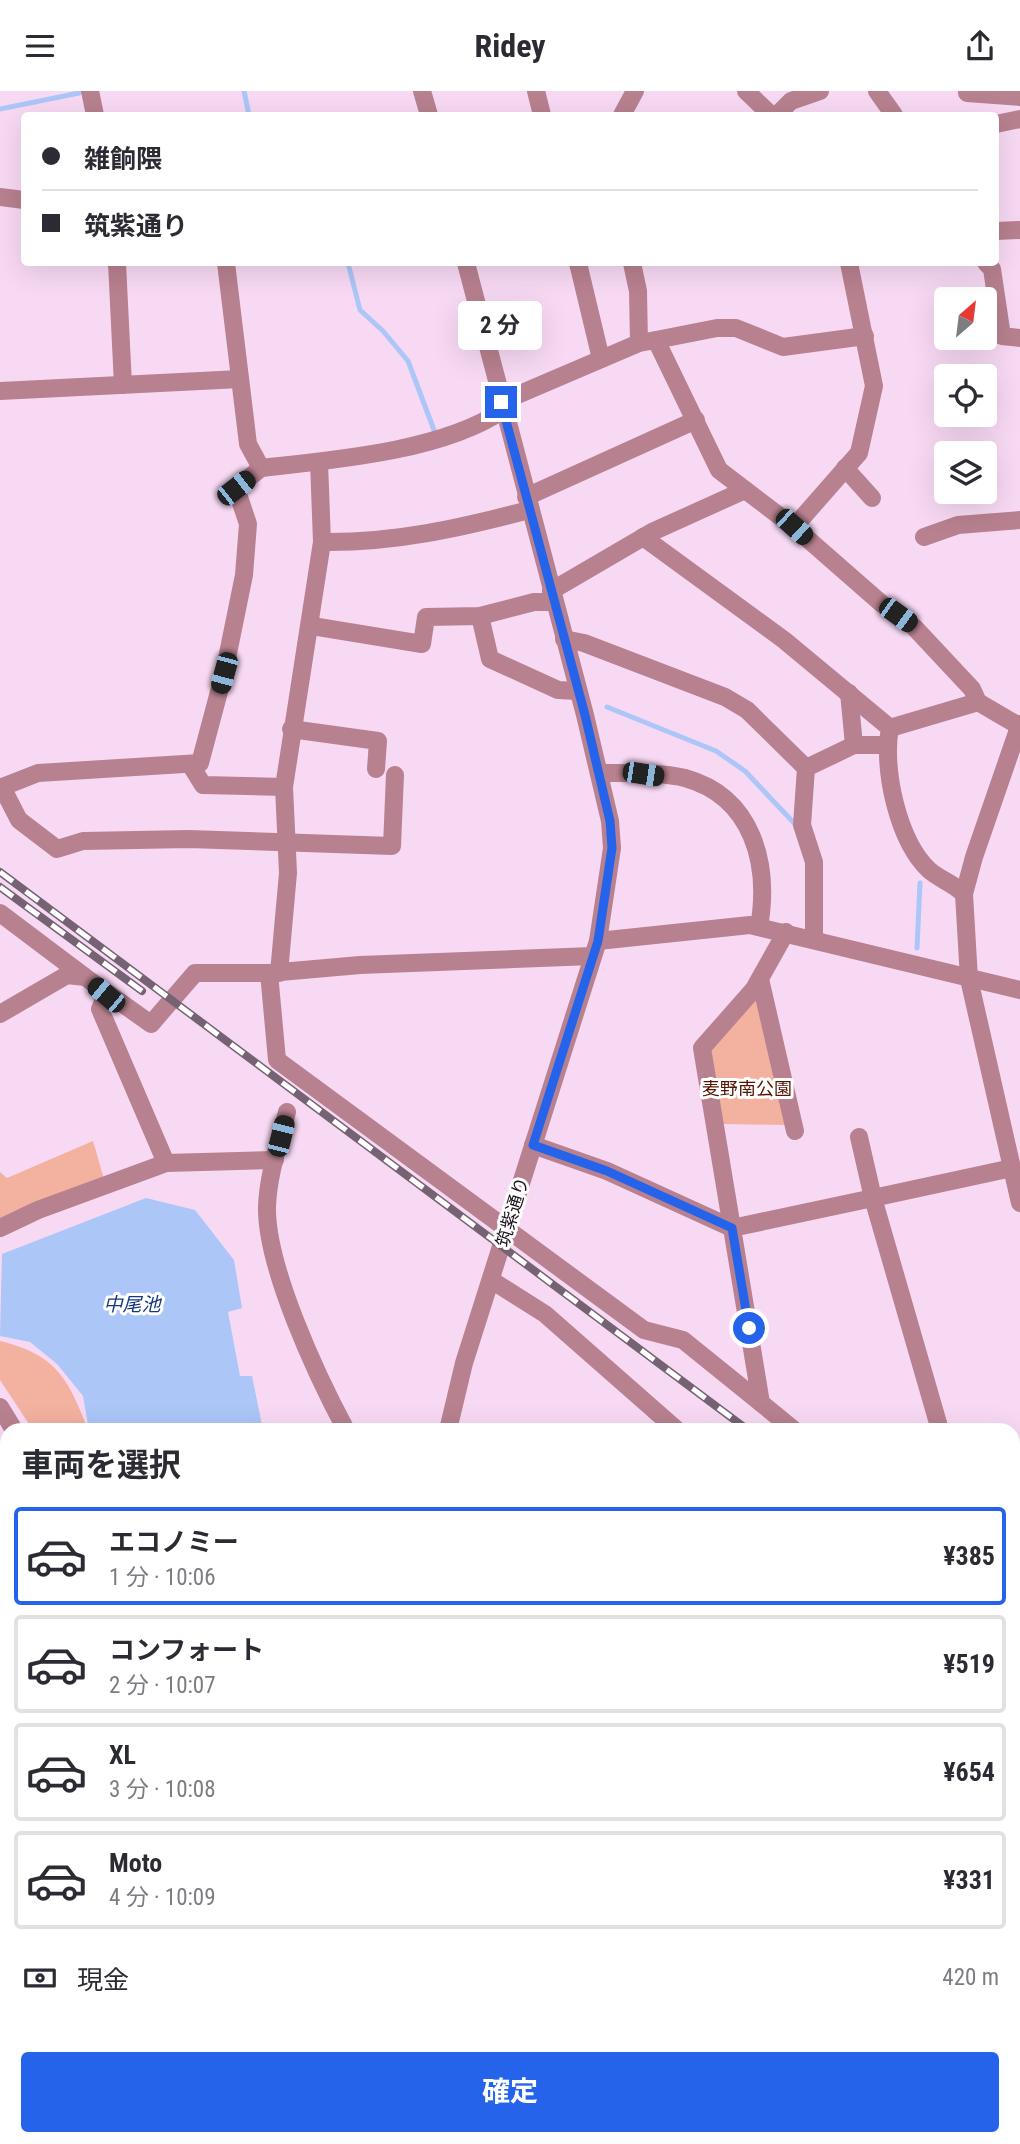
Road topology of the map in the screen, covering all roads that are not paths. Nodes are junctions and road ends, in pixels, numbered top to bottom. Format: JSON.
{"nodes":[{"id":1,"x":90,"y":91,"type":"edge"},
{"id":2,"x":422,"y":91,"type":"edge"},
{"id":3,"x":536,"y":91,"type":"edge"},
{"id":4,"x":635,"y":91,"type":"edge"},
{"id":5,"x":746,"y":91,"type":"edge"},
{"id":6,"x":820,"y":91,"type":"edge"},
{"id":7,"x":877,"y":91,"type":"edge"},
{"id":8,"x":962,"y":92,"type":"edge"},
{"id":9,"x":787,"y":96,"type":"edge"},
{"id":10,"x":1020,"y":97,"type":"edge"},
{"id":11,"x":94,"y":112,"type":"edge"},
{"id":12,"x":428,"y":112,"type":"edge"},
{"id":13,"x":541,"y":112,"type":"edge"},
{"id":14,"x":624,"y":112,"type":"edge"},
{"id":15,"x":768,"y":112,"type":"edge"},
{"id":16,"x":779,"y":112,"type":"edge"},
{"id":17,"x":892,"y":112,"type":"edge"},
{"id":18,"x":1020,"y":119,"type":"edge"},
{"id":19,"x":999,"y":123,"type":"edge"},
{"id":20,"x":0,"y":197,"type":"edge"},
{"id":21,"x":21,"y":200,"type":"edge"},
{"id":22,"x":1020,"y":230,"type":"edge"},
{"id":23,"x":999,"y":231,"type":"edge"},
{"id":24,"x":117,"y":266,"type":"edge"},
{"id":25,"x":226,"y":266,"type":"edge"},
{"id":26,"x":467,"y":266,"type":"edge"},
{"id":27,"x":579,"y":266,"type":"edge"},
{"id":28,"x":633,"y":266,"type":"edge"},
{"id":29,"x":850,"y":266,"type":"edge"},
{"id":30,"x":989,"y":266,"type":"edge"},
{"id":31,"x":865,"y":336,"type":"junction"},
{"id":32,"x":1020,"y":338,"type":"edge"},
{"id":33,"x":648,"y":342,"type":"junction"},
{"id":34,"x":601,"y":359,"type":"junction"},
{"id":35,"x":240,"y":379,"type":"junction"},
{"id":36,"x":123,"y":384,"type":"junction"},
{"id":37,"x":0,"y":391,"type":"edge"},
{"id":38,"x":502,"y":406,"type":"junction"},
{"id":39,"x":696,"y":420,"type":"junction"},
{"id":40,"x":318,"y":462,"type":"junction"},
{"id":41,"x":261,"y":468,"type":"junction"},
{"id":42,"x":845,"y":468,"type":"junction"},
{"id":43,"x":746,"y":490,"type":"junction"},
{"id":44,"x":872,"y":498,"type":"dead end"},
{"id":45,"x":527,"y":503,"type":"junction"},
{"id":46,"x":1020,"y":520,"type":"edge"},
{"id":47,"x":794,"y":527,"type":"junction"},
{"id":48,"x":643,"y":537,"type":"junction"},
{"id":49,"x":924,"y":537,"type":"dead end"},
{"id":50,"x":322,"y":542,"type":"junction"},
{"id":51,"x":553,"y":596,"type":"junction"},
{"id":52,"x":481,"y":616,"type":"junction"},
{"id":53,"x":312,"y":625,"type":"junction"},
{"id":54,"x":564,"y":639,"type":"junction"},
{"id":55,"x":578,"y":691,"type":"junction"},
{"id":56,"x":849,"y":693,"type":"junction"},
{"id":57,"x":978,"y":702,"type":"junction"},
{"id":58,"x":1020,"y":725,"type":"edge"},
{"id":59,"x":291,"y":729,"type":"junction"},
{"id":60,"x":889,"y":737,"type":"junction"},
{"id":61,"x":854,"y":745,"type":"junction"},
{"id":62,"x":190,"y":764,"type":"junction"},
{"id":63,"x":806,"y":768,"type":"junction"},
{"id":64,"x":376,"y":769,"type":"dead end"},
{"id":65,"x":598,"y":773,"type":"junction"},
{"id":66,"x":395,"y":775,"type":"dead end"},
{"id":67,"x":1,"y":787,"type":"edge"},
{"id":68,"x":284,"y":787,"type":"junction"},
{"id":69,"x":287,"y":841,"type":"junction"},
{"id":70,"x":964,"y":894,"type":"junction"},
{"id":71,"x":0,"y":913,"type":"edge"},
{"id":72,"x":759,"y":927,"type":"junction"},
{"id":73,"x":786,"y":932,"type":"junction"},
{"id":74,"x":814,"y":940,"type":"junction"},
{"id":75,"x":595,"y":949,"type":"junction"},
{"id":76,"x":274,"y":973,"type":"junction"},
{"id":77,"x":85,"y":977,"type":"junction"},
{"id":78,"x":760,"y":979,"type":"junction"},
{"id":79,"x":969,"y":979,"type":"junction"},
{"id":80,"x":1019,"y":989,"type":"edge"},
{"id":81,"x":106,"y":995,"type":"junction"},
{"id":82,"x":0,"y":1014,"type":"edge"},
{"id":83,"x":287,"y":1112,"type":"dead end"},
{"id":84,"x":795,"y":1131,"type":"dead end"},
{"id":85,"x":859,"y":1137,"type":"dead end"},
{"id":86,"x":533,"y":1145,"type":"junction"},
{"id":87,"x":275,"y":1160,"type":"junction"},
{"id":88,"x":166,"y":1163,"type":"junction"},
{"id":89,"x":1014,"y":1165,"type":"edge"},
{"id":90,"x":873,"y":1198,"type":"junction"},
{"id":91,"x":1020,"y":1203,"type":"edge"},
{"id":92,"x":0,"y":1228,"type":"edge"},
{"id":93,"x":732,"y":1228,"type":"junction"},
{"id":94,"x":506,"y":1230,"type":"junction"},
{"id":95,"x":491,"y":1280,"type":"junction"},
{"id":96,"x":761,"y":1403,"type":"junction"},
{"id":97,"x":0,"y":1407,"type":"edge"},
{"id":98,"x":660,"y":1422,"type":"edge"},
{"id":99,"x":10,"y":1423,"type":"edge"},
{"id":100,"x":342,"y":1423,"type":"edge"},
{"id":101,"x":450,"y":1423,"type":"edge"},
{"id":102,"x":785,"y":1423,"type":"edge"},
{"id":103,"x":938,"y":1423,"type":"edge"}],
"edges":[{"from":1,"to":11,"type":"street"},
{"from":2,"to":12,"type":"street"},
{"from":3,"to":13,"type":"street"},
{"from":4,"to":14,"type":"street"},
{"from":5,"to":15,"type":"street"},
{"from":6,"to":9,"type":"street"},
{"from":7,"to":17,"type":"street"},
{"from":8,"to":10,"type":"street"},
{"from":9,"to":16,"type":"street"},
{"from":18,"to":19,"type":"street"},
{"from":20,"to":21,"type":"street"},
{"from":22,"to":23,"type":"street"},
{"from":24,"to":36,"type":"street"},
{"from":25,"to":35,"type":"street"},
{"from":26,"to":38,"type":"street","name":"筑紫通り"},
{"from":27,"to":34,"type":"street"},
{"from":28,"to":33,"type":"street"},
{"from":29,"to":31,"type":"street"},
{"from":30,"to":32,"type":"street"},
{"from":31,"to":33,"type":"street"},
{"from":31,"to":42,"type":"street"},
{"from":33,"to":34,"type":"street"},
{"from":33,"to":39,"type":"street"},
{"from":34,"to":38,"type":"street"},
{"from":35,"to":36,"type":"street"},
{"from":35,"to":41,"type":"street"},
{"from":36,"to":37,"type":"street"},
{"from":38,"to":40,"type":"street"},
{"from":38,"to":45,"type":"street","name":"筑紫通り"},
{"from":39,"to":43,"type":"street"},
{"from":39,"to":45,"type":"street"},
{"from":40,"to":41,"type":"street"},
{"from":40,"to":50,"type":"street"},
{"from":41,"to":62,"type":"street"},
{"from":42,"to":44,"type":"street"},
{"from":42,"to":47,"type":"street"},
{"from":43,"to":47,"type":"street"},
{"from":43,"to":48,"type":"street"},
{"from":45,"to":50,"type":"street"},
{"from":45,"to":51,"type":"street","name":"筑紫通り"},
{"from":46,"to":49,"type":"street"},
{"from":47,"to":57,"type":"street"},
{"from":48,"to":51,"type":"street"},
{"from":48,"to":56,"type":"street"},
{"from":50,"to":53,"type":"street"},
{"from":51,"to":52,"type":"street"},
{"from":51,"to":54,"type":"street","name":"筑紫通り"},
{"from":52,"to":53,"type":"street"},
{"from":52,"to":55,"type":"street"},
{"from":53,"to":59,"type":"street"},
{"from":54,"to":55,"type":"street","name":"筑紫通り"},
{"from":54,"to":63,"type":"street"},
{"from":55,"to":65,"type":"street","name":"筑紫通り"},
{"from":56,"to":60,"type":"street"},
{"from":56,"to":61,"type":"street"},
{"from":57,"to":58,"type":"street"},
{"from":57,"to":60,"type":"street"},
{"from":58,"to":70,"type":"street"},
{"from":59,"to":64,"type":"street"},
{"from":59,"to":68,"type":"street"},
{"from":60,"to":61,"type":"street"},
{"from":60,"to":70,"type":"street"},
{"from":61,"to":63,"type":"street"},
{"from":62,"to":67,"type":"street"},
{"from":62,"to":68,"type":"street"},
{"from":63,"to":74,"type":"street"},
{"from":65,"to":72,"type":"street"},
{"from":65,"to":75,"type":"street","name":"筑紫通り"},
{"from":66,"to":69,"type":"street"},
{"from":67,"to":69,"type":"street"},
{"from":68,"to":69,"type":"street"},
{"from":69,"to":76,"type":"street"},
{"from":70,"to":79,"type":"street"},
{"from":71,"to":77,"type":"street"},
{"from":72,"to":73,"type":"street"},
{"from":72,"to":75,"type":"street"},
{"from":73,"to":74,"type":"street"},
{"from":73,"to":78,"type":"street"},
{"from":74,"to":79,"type":"street"},
{"from":75,"to":76,"type":"street"},
{"from":75,"to":86,"type":"street","name":"筑紫通り"},
{"from":76,"to":81,"type":"street"},
{"from":76,"to":94,"type":"street"},
{"from":77,"to":81,"type":"street"},
{"from":77,"to":82,"type":"street"},
{"from":78,"to":84,"type":"street"},
{"from":78,"to":93,"type":"street"},
{"from":79,"to":80,"type":"street"},
{"from":79,"to":89,"type":"street"},
{"from":81,"to":88,"type":"street"},
{"from":83,"to":87,"type":"street"},
{"from":85,"to":90,"type":"street"},
{"from":86,"to":93,"type":"street"},
{"from":86,"to":94,"type":"street","name":"筑紫通り"},
{"from":87,"to":88,"type":"street"},
{"from":87,"to":100,"type":"street"},
{"from":88,"to":92,"type":"street"},
{"from":89,"to":90,"type":"street"},
{"from":89,"to":91,"type":"street"},
{"from":90,"to":93,"type":"street"},
{"from":90,"to":103,"type":"street"},
{"from":93,"to":96,"type":"street"},
{"from":94,"to":95,"type":"street","name":"筑紫通り"},
{"from":94,"to":96,"type":"street"},
{"from":95,"to":98,"type":"street"},
{"from":95,"to":101,"type":"street","name":"筑紫通り"},
{"from":96,"to":102,"type":"street"},
{"from":97,"to":99,"type":"street"}]}
